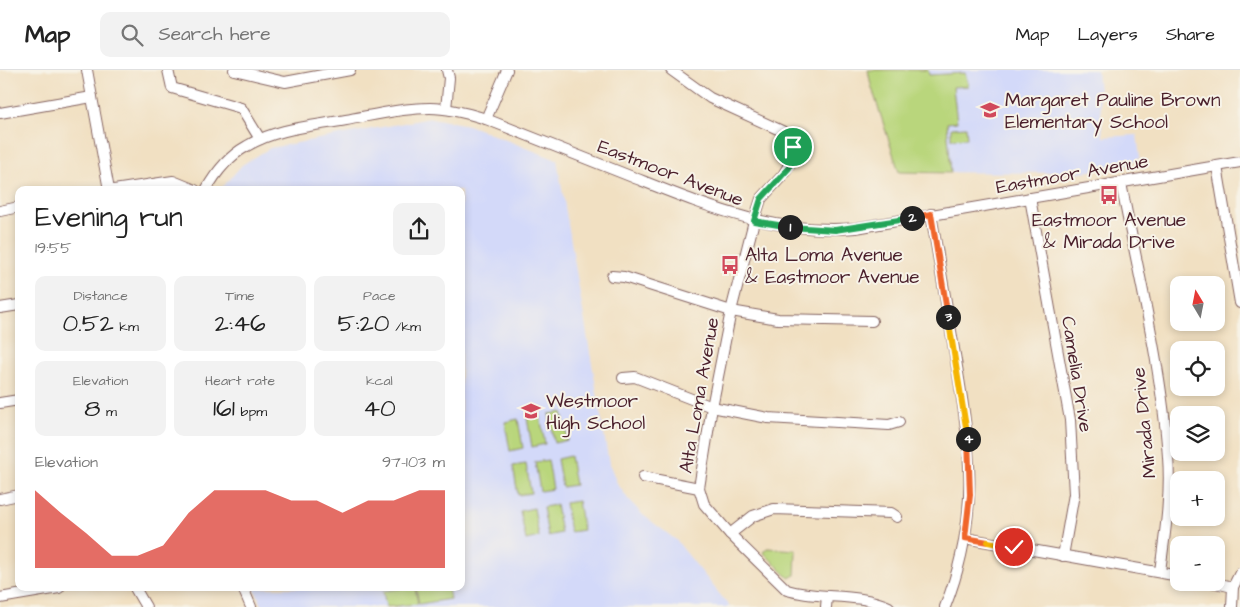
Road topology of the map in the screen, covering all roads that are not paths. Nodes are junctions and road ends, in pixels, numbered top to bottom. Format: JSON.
{"nodes":[{"id":1,"x":87,"y":70,"type":"edge"},
{"id":2,"x":168,"y":70,"type":"edge"},
{"id":3,"x":234,"y":70,"type":"edge"},
{"id":4,"x":350,"y":70,"type":"edge"},
{"id":5,"x":447,"y":70,"type":"edge"},
{"id":6,"x":507,"y":70,"type":"edge"},
{"id":7,"x":671,"y":70,"type":"edge"},
{"id":8,"x":92,"y":97,"type":"junction"},
{"id":9,"x":446,"y":109,"type":"junction"},
{"id":10,"x":0,"y":114,"type":"edge"},
{"id":11,"x":486,"y":119,"type":"junction"},
{"id":12,"x":260,"y":139,"type":"junction"},
{"id":13,"x":1240,"y":162,"type":"edge"},
{"id":14,"x":1217,"y":166,"type":"junction"},
{"id":15,"x":1122,"y":183,"type":"junction"},
{"id":16,"x":108,"y":186,"type":"edge"},
{"id":17,"x":140,"y":186,"type":"edge"},
{"id":18,"x":185,"y":186,"type":"edge"},
{"id":19,"x":209,"y":186,"type":"edge"},
{"id":20,"x":1030,"y":198,"type":"junction"},
{"id":21,"x":15,"y":208,"type":"edge"},
{"id":22,"x":0,"y":211,"type":"edge"},
{"id":23,"x":931,"y":214,"type":"junction"},
{"id":24,"x":754,"y":221,"type":"junction"},
{"id":25,"x":612,"y":276,"type":"dead end"},
{"id":26,"x":1240,"y":303,"type":"edge"},
{"id":27,"x":15,"y":306,"type":"edge"},
{"id":28,"x":0,"y":308,"type":"edge"},
{"id":29,"x":731,"y":311,"type":"junction"},
{"id":30,"x":872,"y":322,"type":"dead end"},
{"id":31,"x":623,"y":378,"type":"dead end"},
{"id":32,"x":15,"y":401,"type":"edge"},
{"id":33,"x":0,"y":404,"type":"edge"},
{"id":34,"x":712,"y":407,"type":"junction"},
{"id":35,"x":899,"y":422,"type":"dead end"},
{"id":36,"x":643,"y":477,"type":"dead end"},
{"id":37,"x":699,"y":488,"type":"junction"},
{"id":38,"x":15,"y":497,"type":"edge"},
{"id":39,"x":0,"y":499,"type":"edge"},
{"id":40,"x":897,"y":517,"type":"dead end"},
{"id":41,"x":730,"y":534,"type":"junction"},
{"id":42,"x":965,"y":538,"type":"junction"},
{"id":43,"x":1063,"y":556,"type":"junction"},
{"id":44,"x":1160,"y":571,"type":"junction"},
{"id":45,"x":1240,"y":573,"type":"edge"},
{"id":46,"x":1170,"y":574,"type":"edge"},
{"id":47,"x":1225,"y":585,"type":"edge"},
{"id":48,"x":1233,"y":587,"type":"junction"},
{"id":49,"x":42,"y":591,"type":"edge"},
{"id":50,"x":137,"y":591,"type":"edge"},
{"id":51,"x":244,"y":591,"type":"edge"},
{"id":52,"x":0,"y":598,"type":"edge"},
{"id":53,"x":826,"y":602,"type":"edge"},
{"id":54,"x":146,"y":607,"type":"edge"},
{"id":55,"x":251,"y":607,"type":"edge"},
{"id":56,"x":889,"y":607,"type":"edge"},
{"id":57,"x":946,"y":607,"type":"edge"},
{"id":58,"x":1232,"y":607,"type":"edge"}],
"edges":[{"from":1,"to":8,"type":"street"},
{"from":2,"to":12,"type":"street"},
{"from":3,"to":4,"type":"street"},
{"from":5,"to":9,"type":"street"},
{"from":6,"to":11,"type":"street"},
{"from":7,"to":24,"type":"street","name":"Alta Loma Avenue"},
{"from":8,"to":10,"type":"street"},
{"from":8,"to":16,"type":"street"},
{"from":9,"to":11,"type":"street","name":"Eastmoor Avenue"},
{"from":9,"to":12,"type":"street","name":"Eastmoor Avenue"},
{"from":11,"to":24,"type":"street","name":"Eastmoor Avenue"},
{"from":12,"to":19,"type":"street","name":"Eastmoor Avenue"},
{"from":13,"to":14,"type":"street","name":"Eastmoor Avenue"},
{"from":14,"to":15,"type":"street","name":"Eastmoor Avenue"},
{"from":14,"to":26,"type":"street"},
{"from":15,"to":20,"type":"street","name":"Eastmoor Avenue"},
{"from":15,"to":44,"type":"street","name":"Mirada Drive"},
{"from":17,"to":18,"type":"street"},
{"from":20,"to":23,"type":"street","name":"Eastmoor Avenue"},
{"from":20,"to":43,"type":"street","name":"Camelia Drive"},
{"from":21,"to":22,"type":"street"},
{"from":23,"to":24,"type":"street","name":"Eastmoor Avenue"},
{"from":23,"to":42,"type":"street"},
{"from":24,"to":29,"type":"street","name":"Alta Loma Avenue"},
{"from":25,"to":29,"type":"street"},
{"from":27,"to":28,"type":"street"},
{"from":29,"to":30,"type":"street"},
{"from":29,"to":34,"type":"street","name":"Alta Loma Avenue"},
{"from":31,"to":34,"type":"street"},
{"from":32,"to":33,"type":"street"},
{"from":34,"to":35,"type":"street"},
{"from":34,"to":37,"type":"street","name":"Alta Loma Avenue"},
{"from":36,"to":37,"type":"street"},
{"from":37,"to":41,"type":"street","name":"Alta Loma Avenue"},
{"from":38,"to":39,"type":"street"},
{"from":40,"to":41,"type":"street"},
{"from":41,"to":53,"type":"street","name":"Alta Loma Avenue"},
{"from":42,"to":43,"type":"street"},
{"from":42,"to":57,"type":"street"},
{"from":43,"to":44,"type":"street"},
{"from":44,"to":46,"type":"street"},
{"from":45,"to":48,"type":"street"},
{"from":47,"to":48,"type":"street"},
{"from":48,"to":58,"type":"street"},
{"from":49,"to":52,"type":"street"},
{"from":50,"to":54,"type":"street"},
{"from":51,"to":55,"type":"street"},
{"from":53,"to":56,"type":"street","name":"Alta Loma Avenue"}]}
